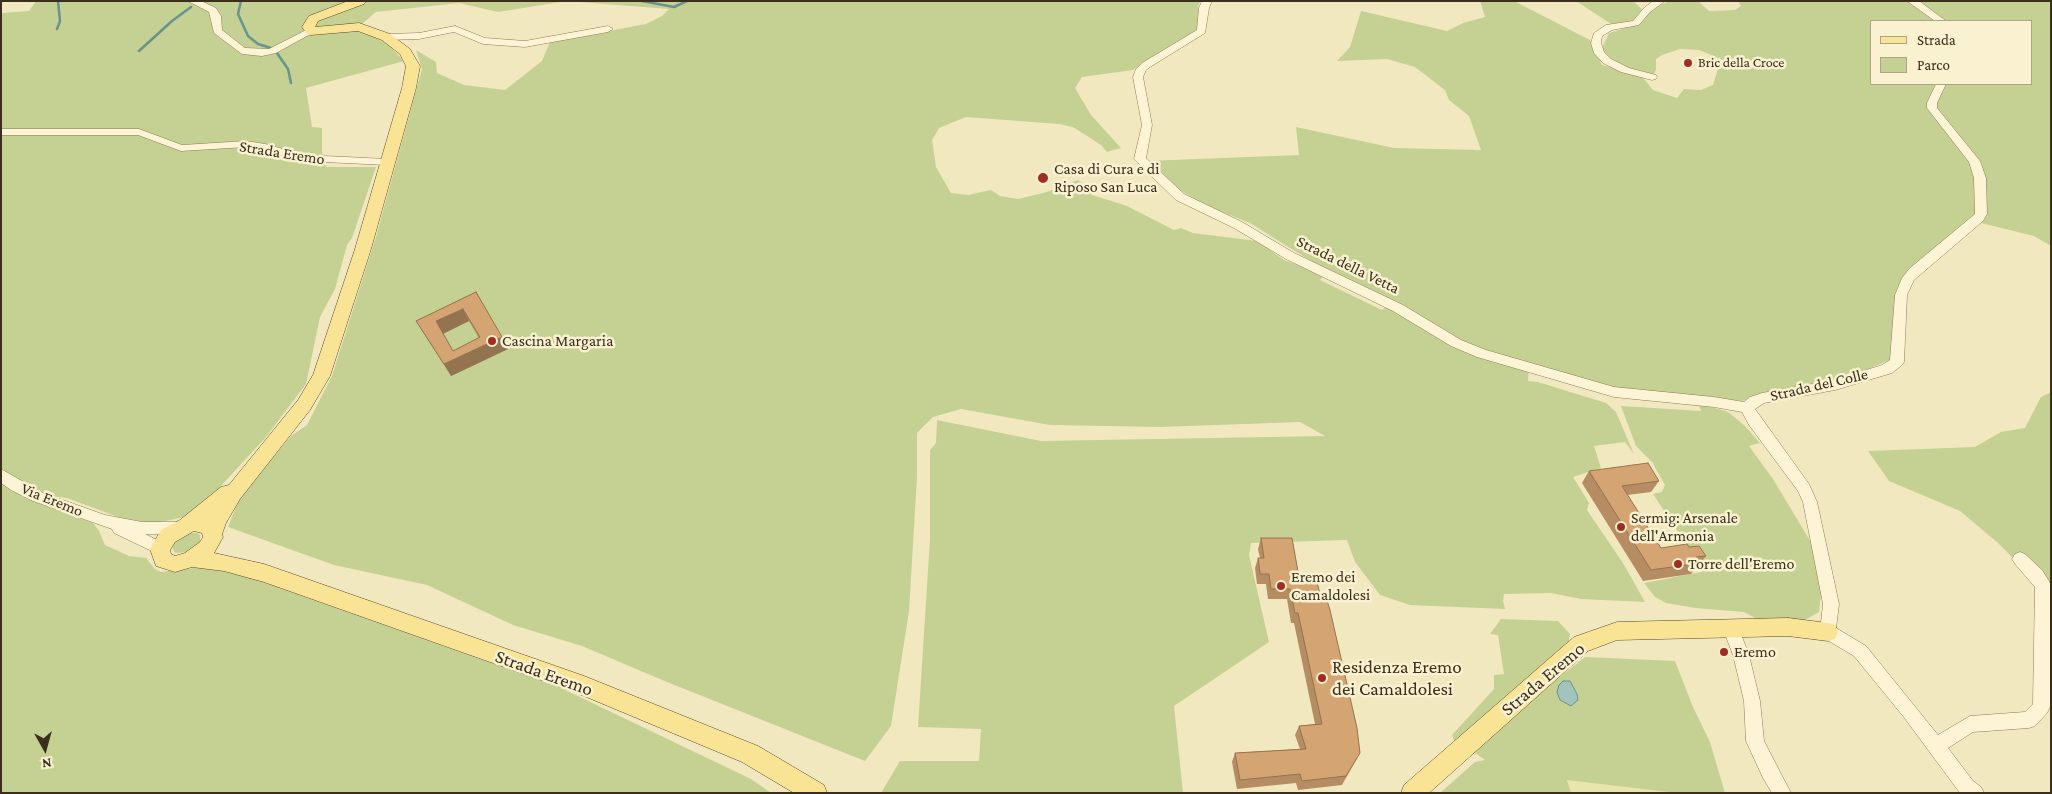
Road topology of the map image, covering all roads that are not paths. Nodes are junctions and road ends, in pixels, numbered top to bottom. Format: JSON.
{"nodes":[{"id":1,"x":193,"y":1,"type":"edge"},
{"id":2,"x":360,"y":1,"type":"edge"},
{"id":3,"x":1207,"y":1,"type":"edge"},
{"id":4,"x":1660,"y":1,"type":"edge"},
{"id":5,"x":1912,"y":1,"type":"edge"},
{"id":6,"x":1940,"y":20,"type":"edge"},
{"id":7,"x":608,"y":29,"type":"dead end"},
{"id":8,"x":311,"y":31,"type":"junction"},
{"id":9,"x":386,"y":37,"type":"junction"},
{"id":10,"x":1652,"y":77,"type":"dead end"},
{"id":11,"x":1941,"y":85,"type":"edge"},
{"id":12,"x":1,"y":132,"type":"edge"},
{"id":13,"x":387,"y":162,"type":"junction"},
{"id":14,"x":1747,"y":408,"type":"junction"},
{"id":15,"x":1,"y":475,"type":"edge"},
{"id":16,"x":242,"y":480,"type":"junction"},
{"id":17,"x":105,"y":521,"type":"junction"},
{"id":18,"x":183,"y":526,"type":"junction"},
{"id":19,"x":213,"y":534,"type":"junction"},
{"id":20,"x":160,"y":549,"type":"junction"},
{"id":21,"x":192,"y":559,"type":"junction"},
{"id":22,"x":2020,"y":559,"type":"dead end"},
{"id":23,"x":264,"y":573,"type":"junction"},
{"id":24,"x":1731,"y":629,"type":"junction"},
{"id":25,"x":1828,"y":632,"type":"junction"},
{"id":26,"x":1935,"y":745,"type":"junction"},
{"id":27,"x":816,"y":793,"type":"edge"},
{"id":28,"x":1412,"y":793,"type":"edge"},
{"id":29,"x":1782,"y":793,"type":"edge"},
{"id":30,"x":1975,"y":793,"type":"edge"}],
"edges":[{"from":1,"to":8,"type":"street"},
{"from":2,"to":8,"type":"main road"},
{"from":3,"to":14,"type":"street","name":"Strada della Vetta"},
{"from":4,"to":10,"type":"street"},
{"from":5,"to":6,"type":"street"},
{"from":7,"to":9,"type":"street"},
{"from":8,"to":9,"type":"main road"},
{"from":9,"to":13,"type":"main road"},
{"from":11,"to":14,"type":"street","name":"Strada del Colle"},
{"from":12,"to":13,"type":"street","name":"Strada Eremo"},
{"from":13,"to":16,"type":"main road"},
{"from":14,"to":25,"type":"street","name":"Strada del Colle"},
{"from":15,"to":17,"type":"street","name":"Via Eremo"},
{"from":16,"to":18,"type":"main road"},
{"from":16,"to":19,"type":"main road"},
{"from":17,"to":18,"type":"street","name":"Via Eremo"},
{"from":17,"to":20,"type":"street","name":"Via Eremo"},
{"from":18,"to":19,"type":"main road"},
{"from":18,"to":20,"type":"main road"},
{"from":19,"to":21,"type":"main road"},
{"from":19,"to":23,"type":"main road","name":"Strada Eremo"},
{"from":20,"to":21,"type":"main road"},
{"from":21,"to":23,"type":"main road","name":"Strada Eremo"},
{"from":22,"to":26,"type":"street"},
{"from":23,"to":27,"type":"main road","name":"Strada Eremo"},
{"from":24,"to":25,"type":"main road","name":"Strada Eremo"},
{"from":24,"to":28,"type":"main road","name":"Strada Eremo"},
{"from":24,"to":29,"type":"street"},
{"from":25,"to":26,"type":"street","name":"Strada Eremo"},
{"from":26,"to":30,"type":"street","name":"Strada Eremo"}]}
